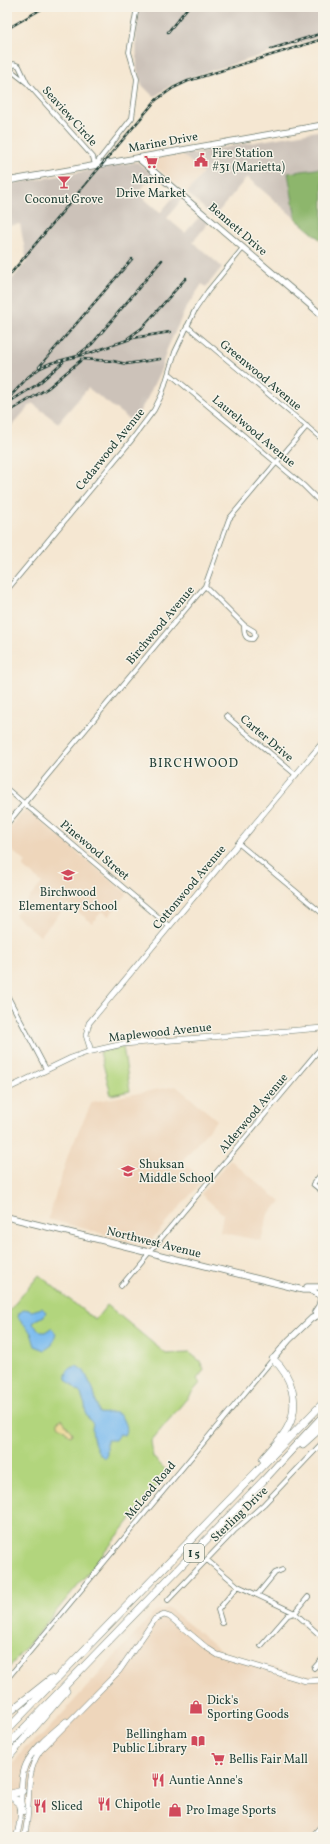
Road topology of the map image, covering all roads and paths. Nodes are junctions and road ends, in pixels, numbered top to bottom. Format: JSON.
{"nodes":[{"id":1,"x":137,"y":7,"type":"edge"},
{"id":2,"x":27,"y":83,"type":"junction"},
{"id":3,"x":323,"y":125,"type":"edge"},
{"id":4,"x":138,"y":158,"type":"junction"},
{"id":5,"x":95,"y":165,"type":"junction"},
{"id":6,"x":7,"y":181,"type":"edge"},
{"id":7,"x":243,"y":248,"type":"junction"},
{"id":8,"x":323,"y":316,"type":"edge"},
{"id":9,"x":187,"y":326,"type":"junction"},
{"id":10,"x":170,"y":374,"type":"junction"},
{"id":11,"x":307,"y":426,"type":"junction"},
{"id":12,"x":323,"y":440,"type":"edge"},
{"id":13,"x":277,"y":463,"type":"junction"},
{"id":14,"x":323,"y":505,"type":"edge"},
{"id":15,"x":205,"y":586,"type":"junction"},
{"id":16,"x":7,"y":590,"type":"edge"},
{"id":17,"x":244,"y":625,"type":"dead end"},
{"id":18,"x":226,"y":716,"type":"dead end"},
{"id":19,"x":323,"y":742,"type":"edge"},
{"id":20,"x":296,"y":775,"type":"junction"},
{"id":21,"x":7,"y":789,"type":"edge"},
{"id":22,"x":24,"y":804,"type":"junction"},
{"id":23,"x":7,"y":824,"type":"edge"},
{"id":24,"x":238,"y":843,"type":"junction"},
{"id":25,"x":323,"y":914,"type":"edge"},
{"id":26,"x":169,"y":926,"type":"junction"},
{"id":27,"x":7,"y":995,"type":"edge"},
{"id":28,"x":323,"y":1028,"type":"edge"},
{"id":29,"x":323,"y":1045,"type":"edge"},
{"id":30,"x":91,"y":1051,"type":"junction"},
{"id":31,"x":46,"y":1069,"type":"junction"},
{"id":32,"x":7,"y":1089,"type":"edge"},
{"id":33,"x":323,"y":1172,"type":"edge"},
{"id":34,"x":323,"y":1192,"type":"edge"},
{"id":35,"x":7,"y":1217,"type":"edge"},
{"id":36,"x":149,"y":1252,"type":"junction"},
{"id":37,"x":121,"y":1286,"type":"dead end"},
{"id":38,"x":323,"y":1287,"type":"edge"},
{"id":39,"x":295,"y":1288,"type":"junction"},
{"id":40,"x":321,"y":1298,"type":"edge"},
{"id":41,"x":323,"y":1308,"type":"edge"},
{"id":42,"x":312,"y":1318,"type":"junction"},
{"id":43,"x":273,"y":1359,"type":"junction"},
{"id":44,"x":323,"y":1403,"type":"edge"},
{"id":45,"x":323,"y":1416,"type":"edge"},
{"id":46,"x":323,"y":1426,"type":"edge"},
{"id":47,"x":323,"y":1442,"type":"edge"},
{"id":48,"x":263,"y":1481,"type":"junction"},
{"id":49,"x":224,"y":1505,"type":"junction"},
{"id":50,"x":207,"y":1560,"type":"junction"},
{"id":51,"x":282,"y":1570,"type":"dead end"},
{"id":52,"x":238,"y":1586,"type":"junction"},
{"id":53,"x":257,"y":1595,"type":"junction"},
{"id":54,"x":308,"y":1597,"type":"dead end"},
{"id":55,"x":168,"y":1600,"type":"dead end"},
{"id":56,"x":295,"y":1613,"type":"junction"},
{"id":57,"x":222,"y":1623,"type":"dead end"},
{"id":58,"x":124,"y":1625,"type":"junction"},
{"id":59,"x":98,"y":1635,"type":"junction"},
{"id":60,"x":323,"y":1638,"type":"edge"},
{"id":61,"x":261,"y":1646,"type":"dead end"},
{"id":62,"x":323,"y":1658,"type":"edge"},
{"id":63,"x":314,"y":1668,"type":"dead end"},
{"id":64,"x":7,"y":1678,"type":"edge"},
{"id":65,"x":323,"y":1680,"type":"edge"},
{"id":66,"x":7,"y":1714,"type":"edge"},
{"id":67,"x":7,"y":1730,"type":"edge"},
{"id":68,"x":7,"y":1746,"type":"edge"},
{"id":69,"x":7,"y":1759,"type":"edge"},
{"id":70,"x":25,"y":1788,"type":"junction"},
{"id":71,"x":8,"y":1795,"type":"edge"},
{"id":72,"x":22,"y":1811,"type":"junction"},
{"id":73,"x":323,"y":1824,"type":"edge"},
{"id":74,"x":16,"y":1837,"type":"edge"},
{"id":75,"x":24,"y":1837,"type":"edge"},
{"id":76,"x":312,"y":1837,"type":"edge"}],
"edges":[{"from":1,"to":5,"type":"street"},
{"from":2,"to":2,"type":"street","name":"Seaview Circle"},
{"from":2,"to":5,"type":"street","name":"Seaview Circle"},
{"from":3,"to":4,"type":"main road","name":"Marine Drive"},
{"from":4,"to":5,"type":"main road","name":"Marine Drive"},
{"from":4,"to":7,"type":"main road","name":"Bennett Drive"},
{"from":5,"to":6,"type":"main road","name":"Marine Drive"},
{"from":7,"to":8,"type":"main road","name":"Bennett Drive"},
{"from":7,"to":9,"type":"street","name":"Cedarwood Avenue"},
{"from":9,"to":10,"type":"street","name":"Cedarwood Avenue"},
{"from":9,"to":11,"type":"street","name":"Greenwood Avenue"},
{"from":10,"to":13,"type":"street","name":"Laurelwood Avenue"},
{"from":10,"to":16,"type":"street","name":"Cedarwood Avenue"},
{"from":11,"to":12,"type":"street","name":"Greenwood Avenue"},
{"from":11,"to":13,"type":"street","name":"Birchwood Avenue"},
{"from":13,"to":14,"type":"street","name":"Laurelwood Avenue"},
{"from":13,"to":15,"type":"street","name":"Birchwood Avenue"},
{"from":15,"to":17,"type":"street"},
{"from":15,"to":22,"type":"street","name":"Birchwood Avenue"},
{"from":18,"to":20,"type":"street","name":"Carter Drive"},
{"from":19,"to":20,"type":"street","name":"Cottonwood Avenue"},
{"from":20,"to":24,"type":"street","name":"Cottonwood Avenue"},
{"from":21,"to":22,"type":"street","name":"Pinewood Street"},
{"from":22,"to":23,"type":"street","name":"Birchwood Avenue"},
{"from":22,"to":26,"type":"street","name":"Pinewood Street"},
{"from":24,"to":25,"type":"street"},
{"from":24,"to":26,"type":"street","name":"Cottonwood Avenue"},
{"from":26,"to":30,"type":"street","name":"Cottonwood Avenue"},
{"from":27,"to":31,"type":"street"},
{"from":28,"to":30,"type":"street","name":"Maplewood Avenue"},
{"from":29,"to":36,"type":"street","name":"Alderwood Avenue"},
{"from":30,"to":31,"type":"street","name":"Maplewood Avenue"},
{"from":31,"to":32,"type":"street","name":"Maplewood Avenue"},
{"from":33,"to":34,"type":"street"},
{"from":35,"to":36,"type":"main road","name":"Northwest Avenue"},
{"from":36,"to":37,"type":"street","name":"Alderwood Avenue"},
{"from":36,"to":39,"type":"main road","name":"Northwest Avenue"},
{"from":38,"to":39,"type":"main road","name":"Northwest Avenue"},
{"from":38,"to":40,"type":"main road","name":"McLeod Road"},
{"from":39,"to":40,"type":"main road","name":"Northwest Avenue"},
{"from":40,"to":42,"type":"main road","name":"McLeod Road"},
{"from":41,"to":42,"type":"main road","name":"McLeod Road"},
{"from":42,"to":43,"type":"main road","name":"McLeod Road"},
{"from":43,"to":49,"type":"highway"},
{"from":43,"to":64,"type":"street","name":"McLeod Road"},
{"from":44,"to":49,"type":"highway","number":"I 5"},
{"from":45,"to":48,"type":"highway","number":"I 5"},
{"from":46,"to":48,"type":"highway"},
{"from":47,"to":50,"type":"street","name":"Sterling Drive"},
{"from":48,"to":58,"type":"highway","number":"I 5"},
{"from":49,"to":59,"type":"highway","number":"I 5"},
{"from":50,"to":52,"type":"street"},
{"from":50,"to":55,"type":"street","name":"Sterling Drive"},
{"from":51,"to":53,"type":"street"},
{"from":52,"to":53,"type":"street"},
{"from":52,"to":57,"type":"street"},
{"from":53,"to":56,"type":"street"},
{"from":54,"to":56,"type":"street"},
{"from":56,"to":60,"type":"street"},
{"from":56,"to":61,"type":"street"},
{"from":58,"to":68,"type":"highway","number":"I 5"},
{"from":58,"to":69,"type":"highway"},
{"from":59,"to":66,"type":"highway"},
{"from":59,"to":67,"type":"highway","number":"I 5"},
{"from":62,"to":63,"type":"street"},
{"from":65,"to":70,"type":"street"},
{"from":70,"to":71,"type":"highway"},
{"from":70,"to":72,"type":"street"},
{"from":70,"to":75,"type":"street"},
{"from":71,"to":72,"type":"highway"},
{"from":72,"to":74,"type":"street"},
{"from":73,"to":76,"type":"street"}]}
